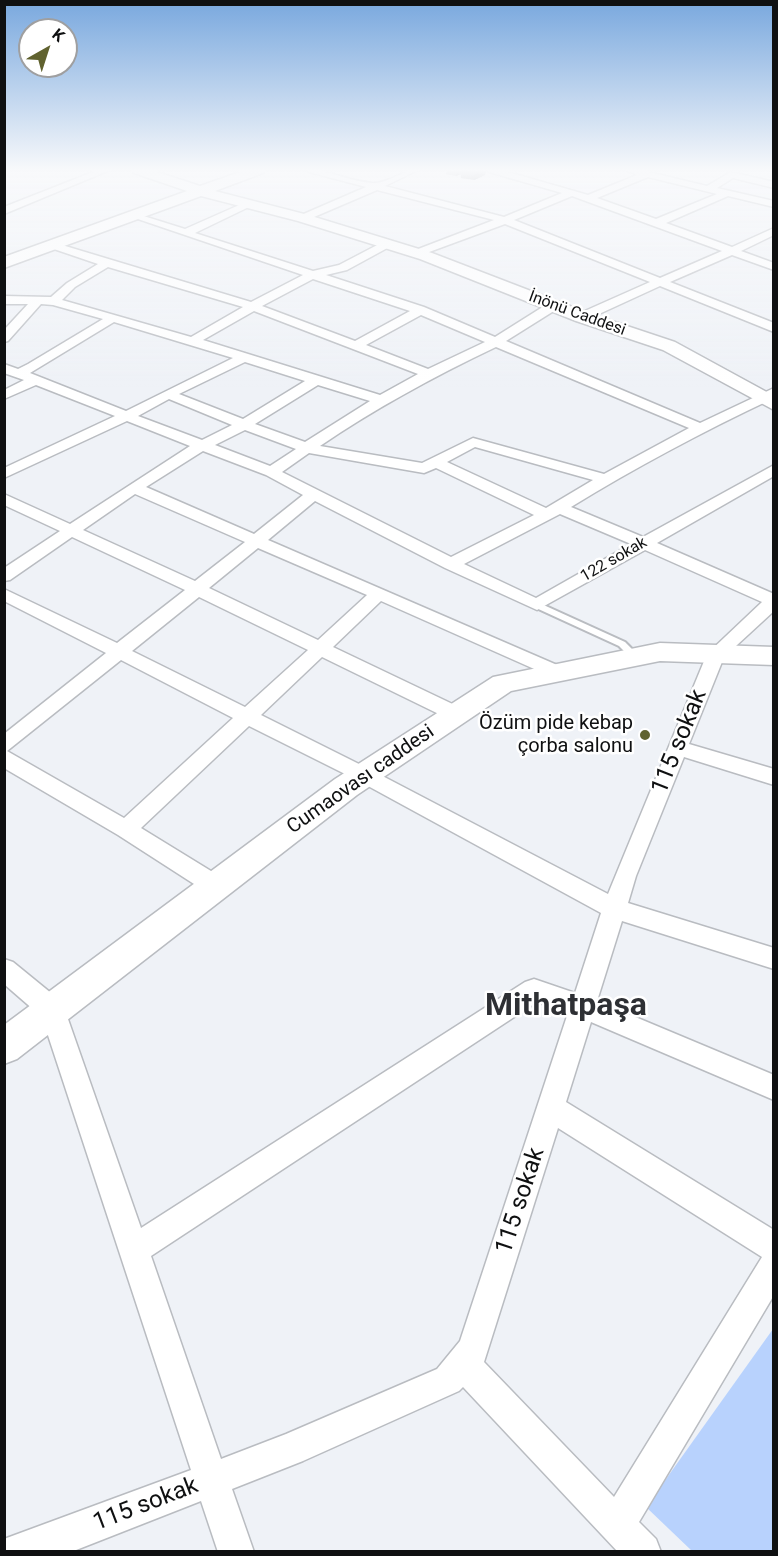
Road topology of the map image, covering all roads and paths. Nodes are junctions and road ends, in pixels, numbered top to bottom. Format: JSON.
{"nodes":[{"id":1,"x":59,"y":243,"type":"edge"},
{"id":2,"x":214,"y":243,"type":"edge"},
{"id":3,"x":383,"y":243,"type":"edge"},
{"id":4,"x":445,"y":243,"type":"edge"},
{"id":5,"x":562,"y":243,"type":"edge"},
{"id":6,"x":709,"y":243,"type":"edge"},
{"id":7,"x":750,"y":243,"type":"edge"},
{"id":8,"x":387,"y":244,"type":"junction"},
{"id":9,"x":52,"y":245,"type":"junction"},
{"id":10,"x":732,"y":251,"type":"junction"},
{"id":11,"x":417,"y":253,"type":"junction"},
{"id":12,"x":4,"y":263,"type":"edge"},
{"id":13,"x":107,"y":263,"type":"junction"},
{"id":14,"x":774,"y":267,"type":"edge"},
{"id":15,"x":312,"y":275,"type":"junction"},
{"id":16,"x":660,"y":282,"type":"junction"},
{"id":17,"x":4,"y":300,"type":"edge"},
{"id":18,"x":37,"y":301,"type":"junction"},
{"id":19,"x":54,"y":301,"type":"junction"},
{"id":20,"x":252,"y":306,"type":"junction"},
{"id":21,"x":553,"y":306,"type":"junction"},
{"id":22,"x":420,"y":310,"type":"junction"},
{"id":23,"x":582,"y":317,"type":"junction"},
{"id":24,"x":113,"y":318,"type":"junction"},
{"id":25,"x":774,"y":328,"type":"edge"},
{"id":26,"x":4,"y":338,"type":"edge"},
{"id":27,"x":192,"y":341,"type":"junction"},
{"id":28,"x":496,"y":342,"type":"junction"},
{"id":29,"x":356,"y":346,"type":"junction"},
{"id":30,"x":245,"y":357,"type":"junction"},
{"id":31,"x":4,"y":368,"type":"edge"},
{"id":32,"x":19,"y":373,"type":"junction"},
{"id":33,"x":429,"y":374,"type":"junction"},
{"id":34,"x":36,"y":380,"type":"junction"},
{"id":35,"x":316,"y":380,"type":"junction"},
{"id":36,"x":168,"y":394,"type":"junction"},
{"id":37,"x":4,"y":395,"type":"edge"},
{"id":38,"x":770,"y":398,"type":"edge"},
{"id":39,"x":381,"y":400,"type":"junction"},
{"id":40,"x":127,"y":416,"type":"junction"},
{"id":41,"x":244,"y":424,"type":"junction"},
{"id":42,"x":700,"y":428,"type":"junction"},
{"id":43,"x":202,"y":445,"type":"junction"},
{"id":44,"x":307,"y":448,"type":"junction"},
{"id":45,"x":436,"y":462,"type":"junction"},
{"id":46,"x":271,"y":472,"type":"junction"},
{"id":47,"x":4,"y":474,"type":"edge"},
{"id":48,"x":769,"y":476,"type":"edge"},
{"id":49,"x":606,"y":479,"type":"junction"},
{"id":50,"x":134,"y":488,"type":"junction"},
{"id":51,"x":314,"y":494,"type":"junction"},
{"id":52,"x":4,"y":499,"type":"edge"},
{"id":53,"x":552,"y":511,"type":"junction"},
{"id":54,"x":72,"y":530,"type":"junction"},
{"id":55,"x":256,"y":541,"type":"junction"},
{"id":56,"x":643,"y":543,"type":"junction"},
{"id":57,"x":451,"y":564,"type":"junction"},
{"id":58,"x":4,"y":576,"type":"edge"},
{"id":59,"x":197,"y":589,"type":"junction"},
{"id":60,"x":380,"y":593,"type":"junction"},
{"id":61,"x":4,"y":594,"type":"edge"},
{"id":62,"x":773,"y":601,"type":"edge"},
{"id":63,"x":537,"y":605,"type":"junction"},
{"id":64,"x":321,"y":648,"type":"junction"},
{"id":65,"x":121,"y":651,"type":"junction"},
{"id":66,"x":716,"y":654,"type":"junction"},
{"id":67,"x":774,"y":656,"type":"edge"},
{"id":68,"x":635,"y":657,"type":"junction"},
{"id":69,"x":557,"y":672,"type":"junction"},
{"id":70,"x":456,"y":714,"type":"junction"},
{"id":71,"x":248,"y":716,"type":"junction"},
{"id":72,"x":4,"y":745,"type":"edge"},
{"id":73,"x":677,"y":748,"type":"junction"},
{"id":74,"x":4,"y":758,"type":"edge"},
{"id":75,"x":364,"y":775,"type":"junction"},
{"id":76,"x":774,"y":777,"type":"edge"},
{"id":77,"x":126,"y":829,"type":"junction"},
{"id":78,"x":216,"y":886,"type":"junction"},
{"id":79,"x":615,"y":909,"type":"junction"},
{"id":80,"x":774,"y":959,"type":"edge"},
{"id":81,"x":4,"y":969,"type":"edge"},
{"id":82,"x":584,"y":1007,"type":"junction"},
{"id":83,"x":53,"y":1010,"type":"junction"},
{"id":84,"x":4,"y":1047,"type":"edge"},
{"id":85,"x":774,"y":1088,"type":"edge"},
{"id":86,"x":551,"y":1108,"type":"junction"},
{"id":87,"x":774,"y":1247,"type":"edge"},
{"id":88,"x":134,"y":1250,"type":"junction"},
{"id":89,"x":774,"y":1266,"type":"edge"},
{"id":90,"x":462,"y":1362,"type":"junction"},
{"id":91,"x":211,"y":1480,"type":"junction"},
{"id":92,"x":617,"y":1525,"type":"junction"},
{"id":93,"x":17,"y":1551,"type":"edge"},
{"id":94,"x":236,"y":1551,"type":"edge"},
{"id":95,"x":643,"y":1551,"type":"edge"}],
"edges":[{"from":1,"to":9,"type":"main road"},
{"from":2,"to":15,"type":"street"},
{"from":3,"to":8,"type":"main road","name":"İnönü Caddesi"},
{"from":4,"to":11,"type":"street"},
{"from":5,"to":16,"type":"street"},
{"from":6,"to":10,"type":"street"},
{"from":7,"to":10,"type":"street"},
{"from":8,"to":11,"type":"main road","name":"İnönü Caddesi"},
{"from":8,"to":15,"type":"street"},
{"from":9,"to":12,"type":"main road"},
{"from":9,"to":13,"type":"street"},
{"from":10,"to":14,"type":"street"},
{"from":10,"to":16,"type":"street"},
{"from":11,"to":21,"type":"main road","name":"İnönü Caddesi"},
{"from":13,"to":19,"type":"street"},
{"from":13,"to":20,"type":"street"},
{"from":15,"to":20,"type":"street"},
{"from":15,"to":22,"type":"street"},
{"from":16,"to":23,"type":"street"},
{"from":16,"to":25,"type":"street"},
{"from":17,"to":18,"type":"street"},
{"from":18,"to":19,"type":"street"},
{"from":18,"to":26,"type":"street"},
{"from":19,"to":24,"type":"street"},
{"from":20,"to":27,"type":"street"},
{"from":20,"to":29,"type":"street"},
{"from":21,"to":23,"type":"main road","name":"İnönü Caddesi"},
{"from":21,"to":28,"type":"street"},
{"from":22,"to":28,"type":"street"},
{"from":22,"to":29,"type":"street"},
{"from":23,"to":38,"type":"main road","name":"İnönü Caddesi"},
{"from":24,"to":27,"type":"street"},
{"from":24,"to":32,"type":"street"},
{"from":27,"to":30,"type":"street"},
{"from":28,"to":33,"type":"street"},
{"from":28,"to":42,"type":"street"},
{"from":29,"to":33,"type":"street"},
{"from":30,"to":35,"type":"street"},
{"from":30,"to":36,"type":"street"},
{"from":31,"to":32,"type":"street"},
{"from":32,"to":34,"type":"street"},
{"from":33,"to":39,"type":"street"},
{"from":34,"to":37,"type":"street"},
{"from":34,"to":40,"type":"street"},
{"from":35,"to":39,"type":"street"},
{"from":35,"to":41,"type":"street"},
{"from":36,"to":40,"type":"street"},
{"from":36,"to":41,"type":"street"},
{"from":38,"to":42,"type":"street"},
{"from":39,"to":44,"type":"street"},
{"from":40,"to":43,"type":"street"},
{"from":40,"to":47,"type":"street"},
{"from":41,"to":43,"type":"street"},
{"from":41,"to":44,"type":"street"},
{"from":42,"to":49,"type":"street"},
{"from":43,"to":46,"type":"street"},
{"from":43,"to":50,"type":"street"},
{"from":44,"to":45,"type":"street"},
{"from":44,"to":46,"type":"street"},
{"from":45,"to":49,"type":"street"},
{"from":45,"to":53,"type":"street"},
{"from":46,"to":51,"type":"street"},
{"from":48,"to":56,"type":"street","name":"122 sokak"},
{"from":49,"to":53,"type":"street"},
{"from":50,"to":54,"type":"street"},
{"from":50,"to":55,"type":"street"},
{"from":51,"to":55,"type":"street"},
{"from":51,"to":57,"type":"street"},
{"from":52,"to":54,"type":"street"},
{"from":53,"to":56,"type":"street"},
{"from":53,"to":57,"type":"street"},
{"from":54,"to":58,"type":"street"},
{"from":54,"to":59,"type":"street"},
{"from":55,"to":59,"type":"street"},
{"from":55,"to":60,"type":"street"},
{"from":56,"to":62,"type":"street"},
{"from":56,"to":63,"type":"street","name":"122 sokak"},
{"from":57,"to":63,"type":"street"},
{"from":59,"to":64,"type":"street"},
{"from":59,"to":65,"type":"street"},
{"from":60,"to":64,"type":"street"},
{"from":60,"to":69,"type":"street"},
{"from":61,"to":65,"type":"street"},
{"from":62,"to":66,"type":"street","name":"115 sokak"},
{"from":63,"to":68,"type":"lane"},
{"from":64,"to":70,"type":"street"},
{"from":64,"to":71,"type":"street"},
{"from":65,"to":71,"type":"street"},
{"from":65,"to":72,"type":"street"},
{"from":66,"to":67,"type":"main road","name":"Cumaovası caddesi"},
{"from":66,"to":68,"type":"main road","name":"Cumaovası caddesi"},
{"from":66,"to":73,"type":"street","name":"115 sokak"},
{"from":68,"to":69,"type":"main road","name":"Cumaovası caddesi"},
{"from":69,"to":70,"type":"main road","name":"Cumaovası caddesi"},
{"from":70,"to":75,"type":"main road","name":"Cumaovası caddesi"},
{"from":71,"to":75,"type":"street"},
{"from":71,"to":77,"type":"street"},
{"from":73,"to":76,"type":"street"},
{"from":73,"to":79,"type":"street","name":"115 sokak"},
{"from":74,"to":77,"type":"street"},
{"from":75,"to":78,"type":"main road","name":"Cumaovası caddesi"},
{"from":75,"to":79,"type":"street"},
{"from":77,"to":78,"type":"street"},
{"from":78,"to":83,"type":"main road","name":"Cumaovası caddesi"},
{"from":79,"to":80,"type":"street"},
{"from":79,"to":82,"type":"street","name":"115 sokak"},
{"from":81,"to":83,"type":"street"},
{"from":82,"to":85,"type":"street"},
{"from":82,"to":86,"type":"street","name":"115 sokak"},
{"from":82,"to":88,"type":"street"},
{"from":83,"to":84,"type":"main road","name":"Cumaovası caddesi"},
{"from":83,"to":88,"type":"street"},
{"from":86,"to":87,"type":"street"},
{"from":86,"to":90,"type":"street","name":"115 sokak"},
{"from":88,"to":91,"type":"street"},
{"from":89,"to":92,"type":"street"},
{"from":90,"to":91,"type":"street","name":"115 sokak"},
{"from":90,"to":92,"type":"street"},
{"from":91,"to":93,"type":"street","name":"115 sokak"},
{"from":91,"to":94,"type":"street"},
{"from":92,"to":95,"type":"street"}]}
